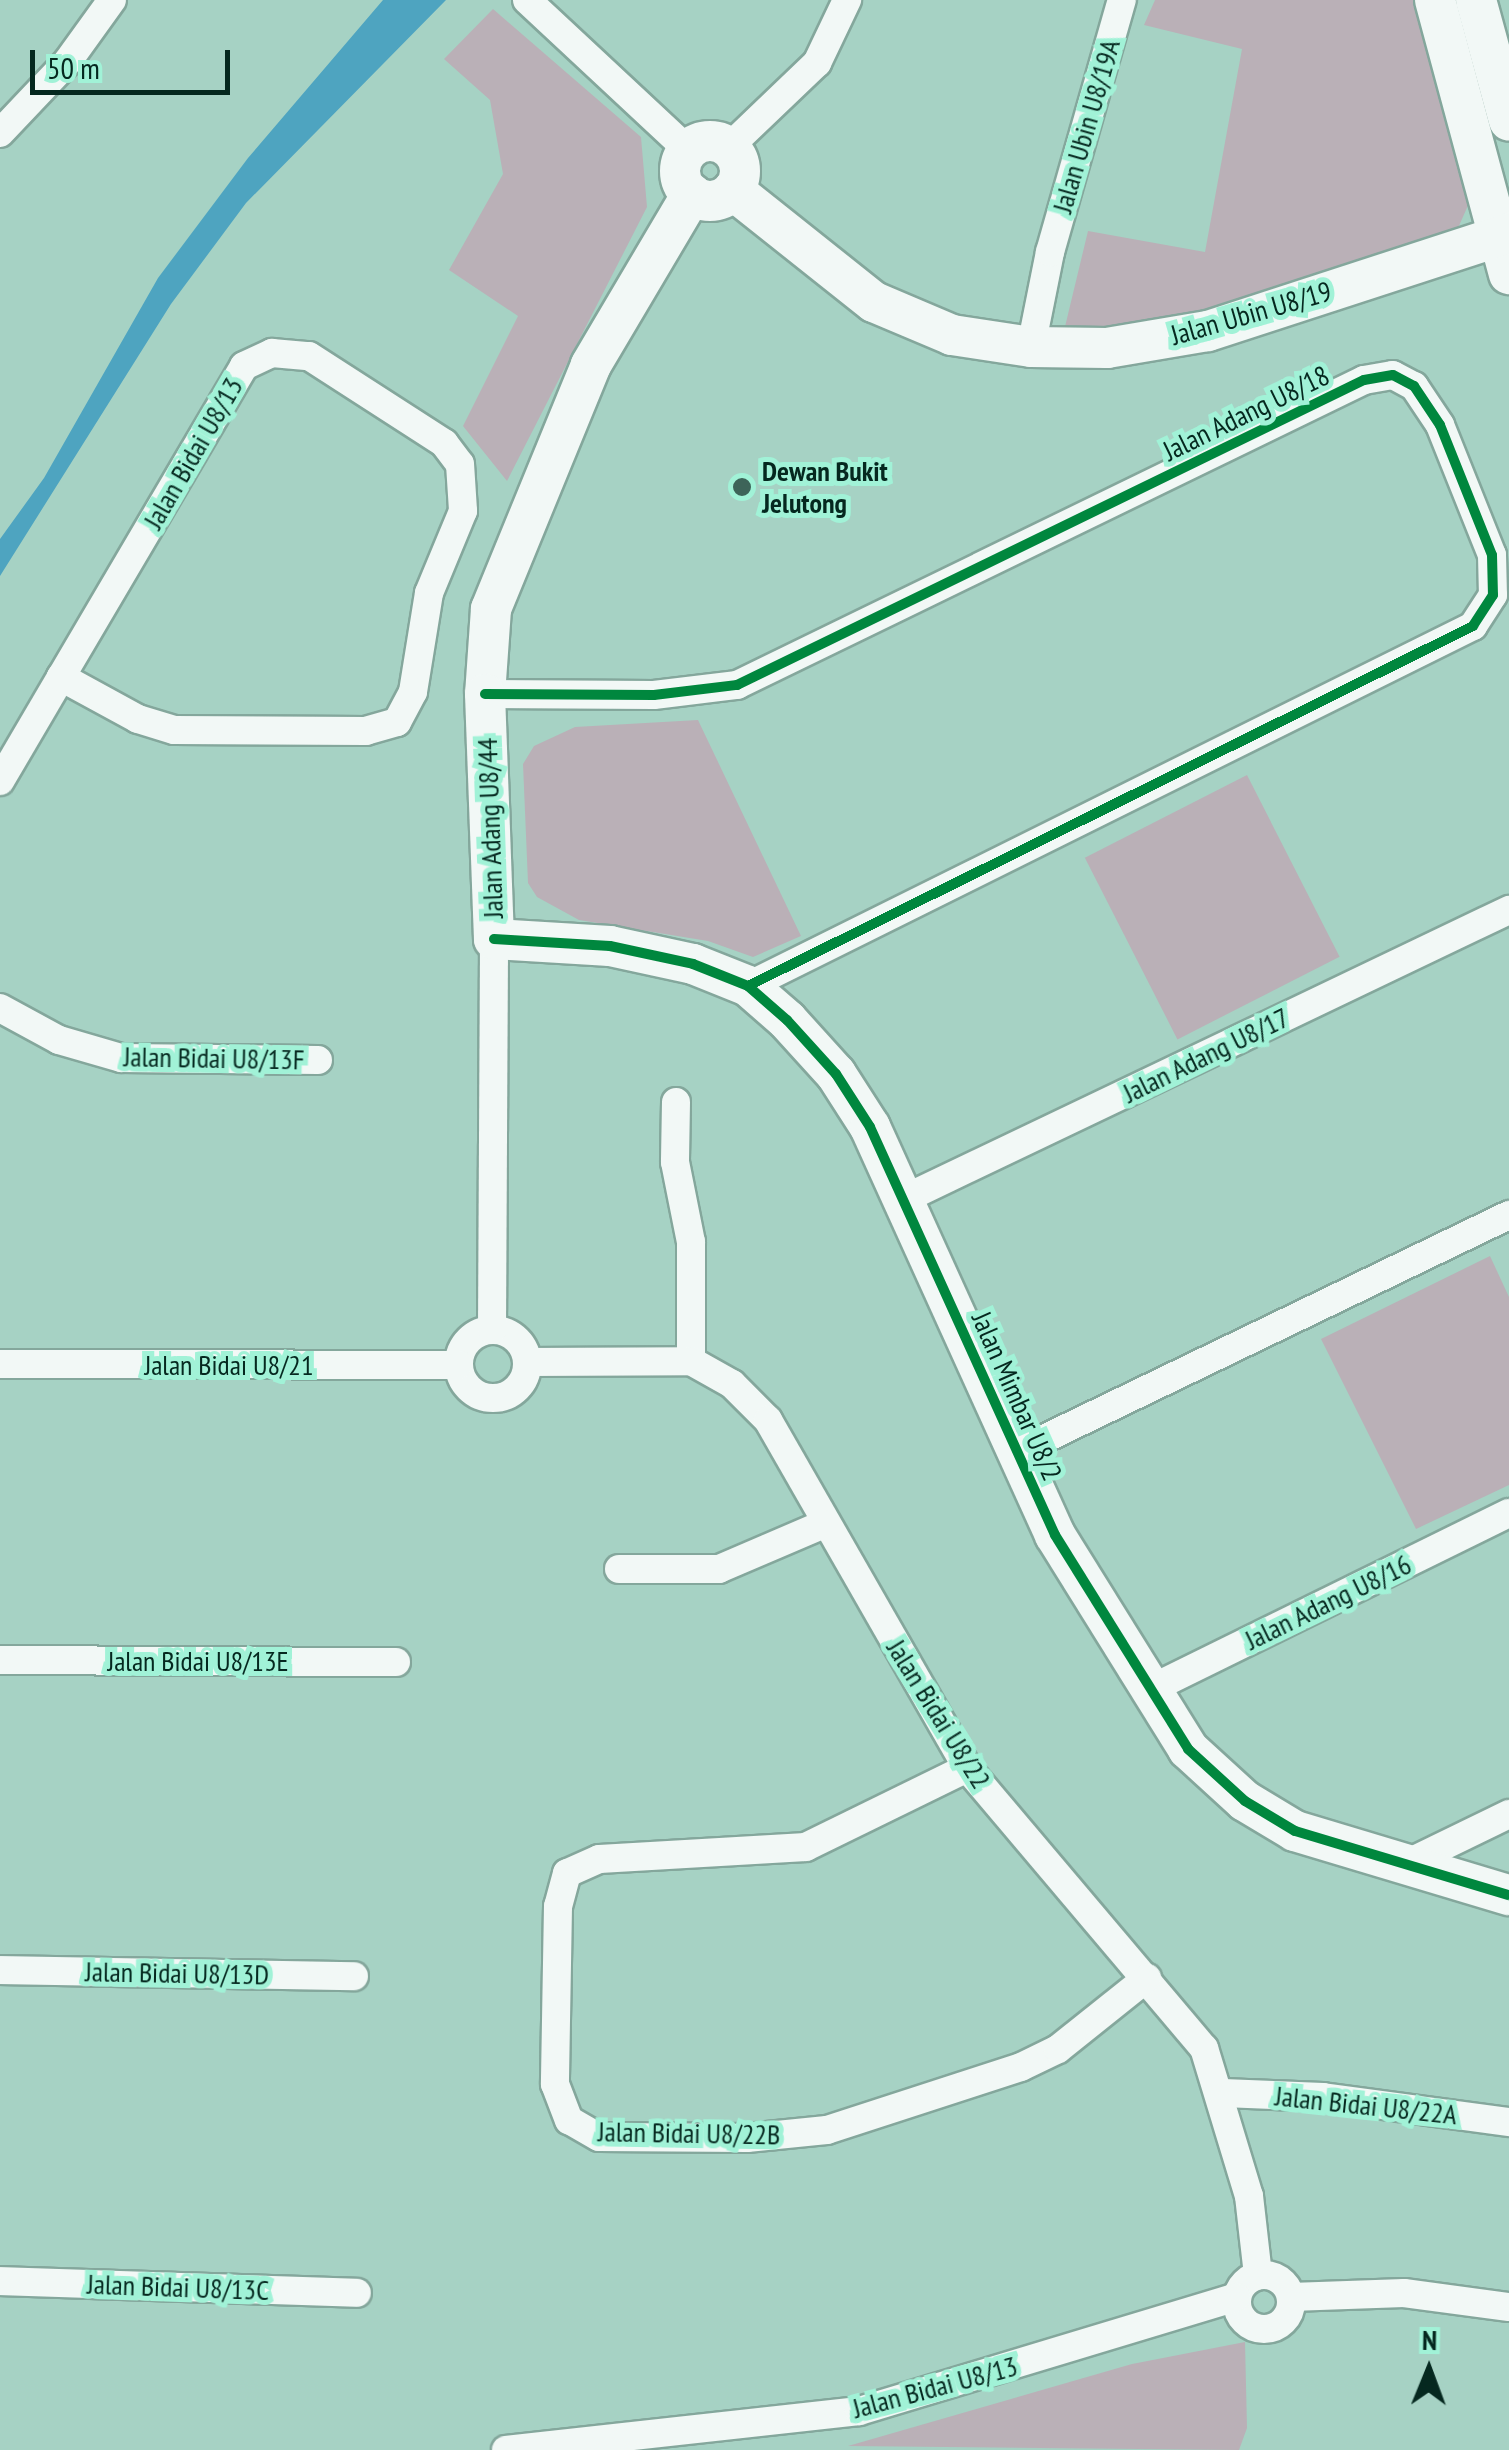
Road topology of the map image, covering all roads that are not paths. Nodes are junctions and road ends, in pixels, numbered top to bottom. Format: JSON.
{"nodes":[{"id":1,"x":112,"y":0,"type":"edge"},
{"id":2,"x":527,"y":0,"type":"edge"},
{"id":3,"x":847,"y":0,"type":"edge"},
{"id":4,"x":1122,"y":0,"type":"edge"},
{"id":5,"x":1435,"y":0,"type":"edge"},
{"id":6,"x":1476,"y":0,"type":"edge"},
{"id":7,"x":1509,"y":121,"type":"edge"},
{"id":8,"x":0,"y":133,"type":"edge"},
{"id":9,"x":728,"y":148,"type":"junction"},
{"id":10,"x":688,"y":150,"type":"junction"},
{"id":11,"x":733,"y":190,"type":"junction"},
{"id":12,"x":692,"y":194,"type":"junction"},
{"id":13,"x":1505,"y":248,"type":"edge"},
{"id":14,"x":1022,"y":346,"type":"junction"},
{"id":15,"x":61,"y":678,"type":"junction"},
{"id":16,"x":486,"y":694,"type":"junction"},
{"id":17,"x":0,"y":781,"type":"edge"},
{"id":18,"x":1509,"y":910,"type":"edge"},
{"id":19,"x":494,"y":939,"type":"junction"},
{"id":20,"x":748,"y":986,"type":"junction"},
{"id":21,"x":0,"y":1008,"type":"edge"},
{"id":22,"x":318,"y":1060,"type":"dead end"},
{"id":23,"x":676,"y":1102,"type":"dead end"},
{"id":24,"x":902,"y":1200,"type":"junction"},
{"id":25,"x":1509,"y":1215,"type":"edge"},
{"id":26,"x":492,"y":1330,"type":"junction"},
{"id":27,"x":691,"y":1361,"type":"junction"},
{"id":28,"x":527,"y":1362,"type":"junction"},
{"id":29,"x":0,"y":1364,"type":"edge"},
{"id":30,"x":458,"y":1366,"type":"junction"},
{"id":31,"x":1019,"y":1451,"type":"junction"},
{"id":32,"x":1509,"y":1512,"type":"edge"},
{"id":33,"x":824,"y":1524,"type":"junction"},
{"id":34,"x":619,"y":1569,"type":"dead end"},
{"id":35,"x":0,"y":1660,"type":"edge"},
{"id":36,"x":396,"y":1662,"type":"dead end"},
{"id":37,"x":1147,"y":1691,"type":"junction"},
{"id":38,"x":967,"y":1768,"type":"junction"},
{"id":39,"x":1509,"y":1814,"type":"edge"},
{"id":40,"x":1402,"y":1866,"type":"junction"},
{"id":41,"x":1509,"y":1895,"type":"edge"},
{"id":42,"x":0,"y":1970,"type":"edge"},
{"id":43,"x":354,"y":1976,"type":"dead end"},
{"id":44,"x":1147,"y":1978,"type":"junction"},
{"id":45,"x":1222,"y":2093,"type":"junction"},
{"id":46,"x":1509,"y":2122,"type":"edge"},
{"id":47,"x":1258,"y":2276,"type":"junction"},
{"id":48,"x":0,"y":2281,"type":"edge"},
{"id":49,"x":356,"y":2292,"type":"dead end"},
{"id":50,"x":1236,"y":2297,"type":"junction"},
{"id":51,"x":1291,"y":2297,"type":"junction"},
{"id":52,"x":1509,"y":2308,"type":"edge"},
{"id":53,"x":506,"y":2450,"type":"edge"}],
"edges":[{"from":1,"to":8,"type":"street"},
{"from":2,"to":10,"type":"street"},
{"from":3,"to":9,"type":"street"},
{"from":4,"to":14,"type":"street","name":"Jalan Ubin U8/19A"},
{"from":5,"to":13,"type":"street"},
{"from":6,"to":7,"type":"street"},
{"from":9,"to":10,"type":"street"},
{"from":9,"to":11,"type":"street"},
{"from":10,"to":12,"type":"street"},
{"from":11,"to":12,"type":"street"},
{"from":11,"to":14,"type":"street","name":"Jalan Ubin U8/19"},
{"from":12,"to":16,"type":"street","name":"Jalan Adang U8/44"},
{"from":13,"to":14,"type":"street","name":"Jalan Ubin U8/19"},
{"from":15,"to":15,"type":"street","name":"Jalan Bidai U8/13"},
{"from":15,"to":17,"type":"street","name":"Jalan Bidai U8/13"},
{"from":16,"to":19,"type":"street","name":"Jalan Adang U8/44"},
{"from":16,"to":20,"type":"street","name":"Jalan Adang U8/18"},
{"from":18,"to":24,"type":"street","name":"Jalan Adang U8/17"},
{"from":19,"to":20,"type":"street","name":"Jalan Mimbar U8/2"},
{"from":19,"to":26,"type":"street","name":"Jalan Adang U8/44"},
{"from":20,"to":24,"type":"street","name":"Jalan Mimbar U8/2"},
{"from":21,"to":22,"type":"street","name":"Jalan Bidai U8/13F"},
{"from":23,"to":27,"type":"street"},
{"from":24,"to":31,"type":"street","name":"Jalan Mimbar U8/2"},
{"from":25,"to":31,"type":"street"},
{"from":26,"to":28,"type":"street"},
{"from":26,"to":30,"type":"street"},
{"from":27,"to":28,"type":"street"},
{"from":27,"to":33,"type":"street","name":"Jalan Bidai U8/22"},
{"from":28,"to":30,"type":"street"},
{"from":29,"to":30,"type":"street","name":"Jalan Bidai U8/21"},
{"from":31,"to":37,"type":"street","name":"Jalan Mimbar U8/2"},
{"from":32,"to":37,"type":"street","name":"Jalan Adang U8/16"},
{"from":33,"to":34,"type":"street"},
{"from":33,"to":38,"type":"street","name":"Jalan Bidai U8/22"},
{"from":35,"to":36,"type":"street","name":"Jalan Bidai U8/13E"},
{"from":37,"to":40,"type":"street","name":"Jalan Mimbar U8/2"},
{"from":38,"to":44,"type":"street","name":"Jalan Bidai U8/22"},
{"from":38,"to":44,"type":"street","name":"Jalan Bidai U8/22B"},
{"from":39,"to":40,"type":"street"},
{"from":40,"to":41,"type":"street","name":"Jalan Mimbar U8/2"},
{"from":42,"to":43,"type":"street","name":"Jalan Bidai U8/13D"},
{"from":44,"to":45,"type":"street","name":"Jalan Bidai U8/22"},
{"from":45,"to":46,"type":"street","name":"Jalan Bidai U8/22A"},
{"from":45,"to":47,"type":"street","name":"Jalan Bidai U8/22"},
{"from":47,"to":50,"type":"street"},
{"from":47,"to":51,"type":"street"},
{"from":48,"to":49,"type":"street","name":"Jalan Bidai U8/13C"},
{"from":50,"to":51,"type":"street"},
{"from":50,"to":53,"type":"street","name":"Jalan Bidai U8/13"},
{"from":51,"to":52,"type":"street"}]}
